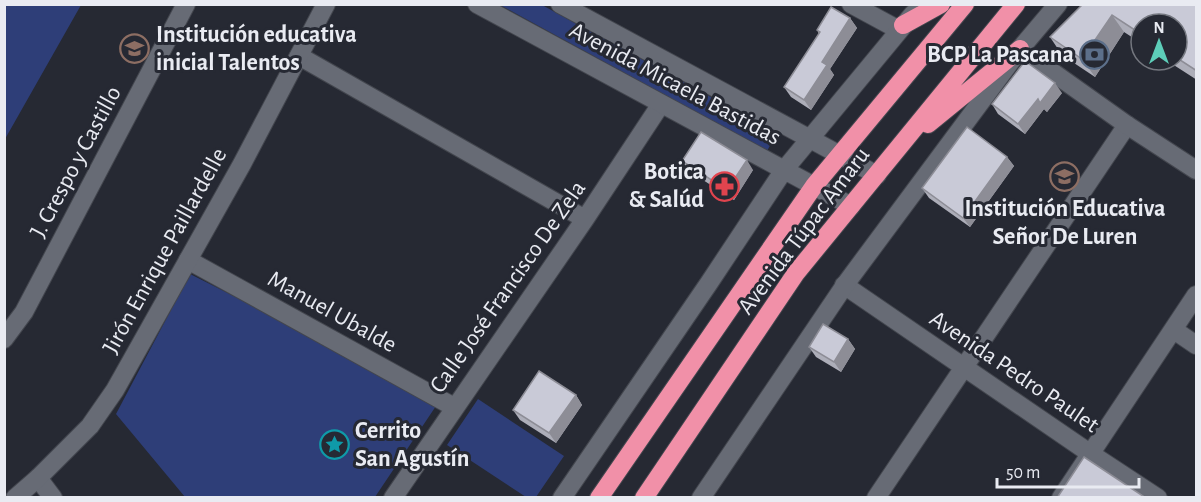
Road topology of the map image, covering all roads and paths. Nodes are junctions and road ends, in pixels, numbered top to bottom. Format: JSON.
{"nodes":[{"id":1,"x":186,"y":4,"type":"edge"},
{"id":2,"x":326,"y":4,"type":"edge"},
{"id":3,"x":477,"y":4,"type":"edge"},
{"id":4,"x":560,"y":4,"type":"edge"},
{"id":5,"x":851,"y":4,"type":"edge"},
{"id":6,"x":922,"y":4,"type":"edge"},
{"id":7,"x":941,"y":4,"type":"edge"},
{"id":8,"x":965,"y":4,"type":"edge"},
{"id":9,"x":1016,"y":4,"type":"edge"},
{"id":10,"x":1058,"y":4,"type":"edge"},
{"id":11,"x":901,"y":28,"type":"junction"},
{"id":12,"x":1020,"y":49,"type":"junction"},
{"id":13,"x":299,"y":56,"type":"junction"},
{"id":14,"x":661,"y":104,"type":"junction"},
{"id":15,"x":1127,"y":125,"type":"junction"},
{"id":16,"x":809,"y":139,"type":"junction"},
{"id":17,"x":896,"y":149,"type":"junction"},
{"id":18,"x":838,"y":155,"type":"junction"},
{"id":19,"x":784,"y":170,"type":"junction"},
{"id":20,"x":1197,"y":170,"type":"edge"},
{"id":21,"x":877,"y":175,"type":"junction"},
{"id":22,"x":814,"y":186,"type":"junction"},
{"id":23,"x":851,"y":206,"type":"junction"},
{"id":24,"x":585,"y":219,"type":"junction"},
{"id":25,"x":188,"y":260,"type":"junction"},
{"id":26,"x":844,"y":285,"type":"junction"},
{"id":27,"x":1197,"y":295,"type":"edge"},
{"id":28,"x":1174,"y":330,"type":"junction"},
{"id":29,"x":4,"y":339,"type":"edge"},
{"id":30,"x":1197,"y":345,"type":"edge"},
{"id":31,"x":964,"y":367,"type":"junction"},
{"id":32,"x":454,"y":407,"type":"junction"},
{"id":33,"x":1091,"y":454,"type":"junction"},
{"id":34,"x":38,"y":478,"type":"junction"},
{"id":35,"x":15,"y":498,"type":"edge"},
{"id":36,"x":53,"y":498,"type":"edge"},
{"id":37,"x":393,"y":498,"type":"edge"},
{"id":38,"x":562,"y":498,"type":"edge"},
{"id":39,"x":599,"y":498,"type":"edge"},
{"id":40,"x":644,"y":498,"type":"edge"},
{"id":41,"x":701,"y":498,"type":"edge"},
{"id":42,"x":876,"y":498,"type":"edge"},
{"id":43,"x":1061,"y":498,"type":"edge"},
{"id":44,"x":1158,"y":498,"type":"edge"}],
"edges":[{"from":1,"to":29,"type":"street","name":"J. Crespo y Castillo"},
{"from":2,"to":13,"type":"street","name":"Jirón Enrique Paillardelle"},
{"from":3,"to":14,"type":"street","name":"Avenida Micaela Bastidas"},
{"from":4,"to":16,"type":"street","name":"Avenida Micaela Bastidas"},
{"from":5,"to":11,"type":"street"},
{"from":6,"to":11,"type":"street","name":"Avenida Túpac Amaru"},
{"from":7,"to":11,"type":"highway"},
{"from":8,"to":18,"type":"highway","name":"Avenida Túpac Amaru"},
{"from":9,"to":17,"type":"highway","name":"Avenida Túpac Amaru"},
{"from":10,"to":12,"type":"street"},
{"from":11,"to":16,"type":"street","name":"Avenida Túpac Amaru"},
{"from":12,"to":15,"type":"street"},
{"from":12,"to":17,"type":"highway"},
{"from":12,"to":26,"type":"street"},
{"from":13,"to":24,"type":"street"},
{"from":13,"to":25,"type":"street","name":"Jirón Enrique Paillardelle"},
{"from":14,"to":19,"type":"street","name":"Avenida Micaela Bastidas"},
{"from":14,"to":24,"type":"street","name":"Calle José Francisco De Zela"},
{"from":15,"to":20,"type":"street"},
{"from":15,"to":31,"type":"street"},
{"from":16,"to":18,"type":"street","name":"Avenida Micaela Bastidas"},
{"from":16,"to":19,"type":"street","name":"Avenida Túpac Amaru"},
{"from":17,"to":21,"type":"highway","name":"Avenida Túpac Amaru"},
{"from":18,"to":21,"type":"street","name":"Avenida Micaela Bastidas"},
{"from":18,"to":22,"type":"highway","name":"Avenida Túpac Amaru"},
{"from":19,"to":22,"type":"street","name":"Avenida Micaela Bastidas"},
{"from":19,"to":38,"type":"street","name":"Avenida Túpac Amaru"},
{"from":21,"to":23,"type":"highway","name":"Avenida Túpac Amaru"},
{"from":22,"to":23,"type":"street","name":"Avenida Micaela Bastidas"},
{"from":22,"to":39,"type":"highway","name":"Avenida Túpac Amaru"},
{"from":23,"to":40,"type":"highway","name":"Avenida Túpac Amaru"},
{"from":24,"to":32,"type":"street","name":"Calle José Francisco De Zela"},
{"from":25,"to":32,"type":"street","name":"Manuel Ubalde"},
{"from":25,"to":34,"type":"street","name":"Jirón Enrique Paillardelle"},
{"from":26,"to":31,"type":"street","name":"Avenida Pedro Paulet"},
{"from":26,"to":41,"type":"street"},
{"from":27,"to":28,"type":"street"},
{"from":28,"to":30,"type":"street"},
{"from":28,"to":33,"type":"street"},
{"from":31,"to":33,"type":"street","name":"Avenida Pedro Paulet"},
{"from":31,"to":42,"type":"street"},
{"from":32,"to":37,"type":"street","name":"Calle José Francisco De Zela"},
{"from":33,"to":43,"type":"street"},
{"from":33,"to":44,"type":"street","name":"Avenida Pedro Paulet"},
{"from":34,"to":35,"type":"street","name":"Jirón Enrique Paillardelle"},
{"from":34,"to":36,"type":"street"}]}
